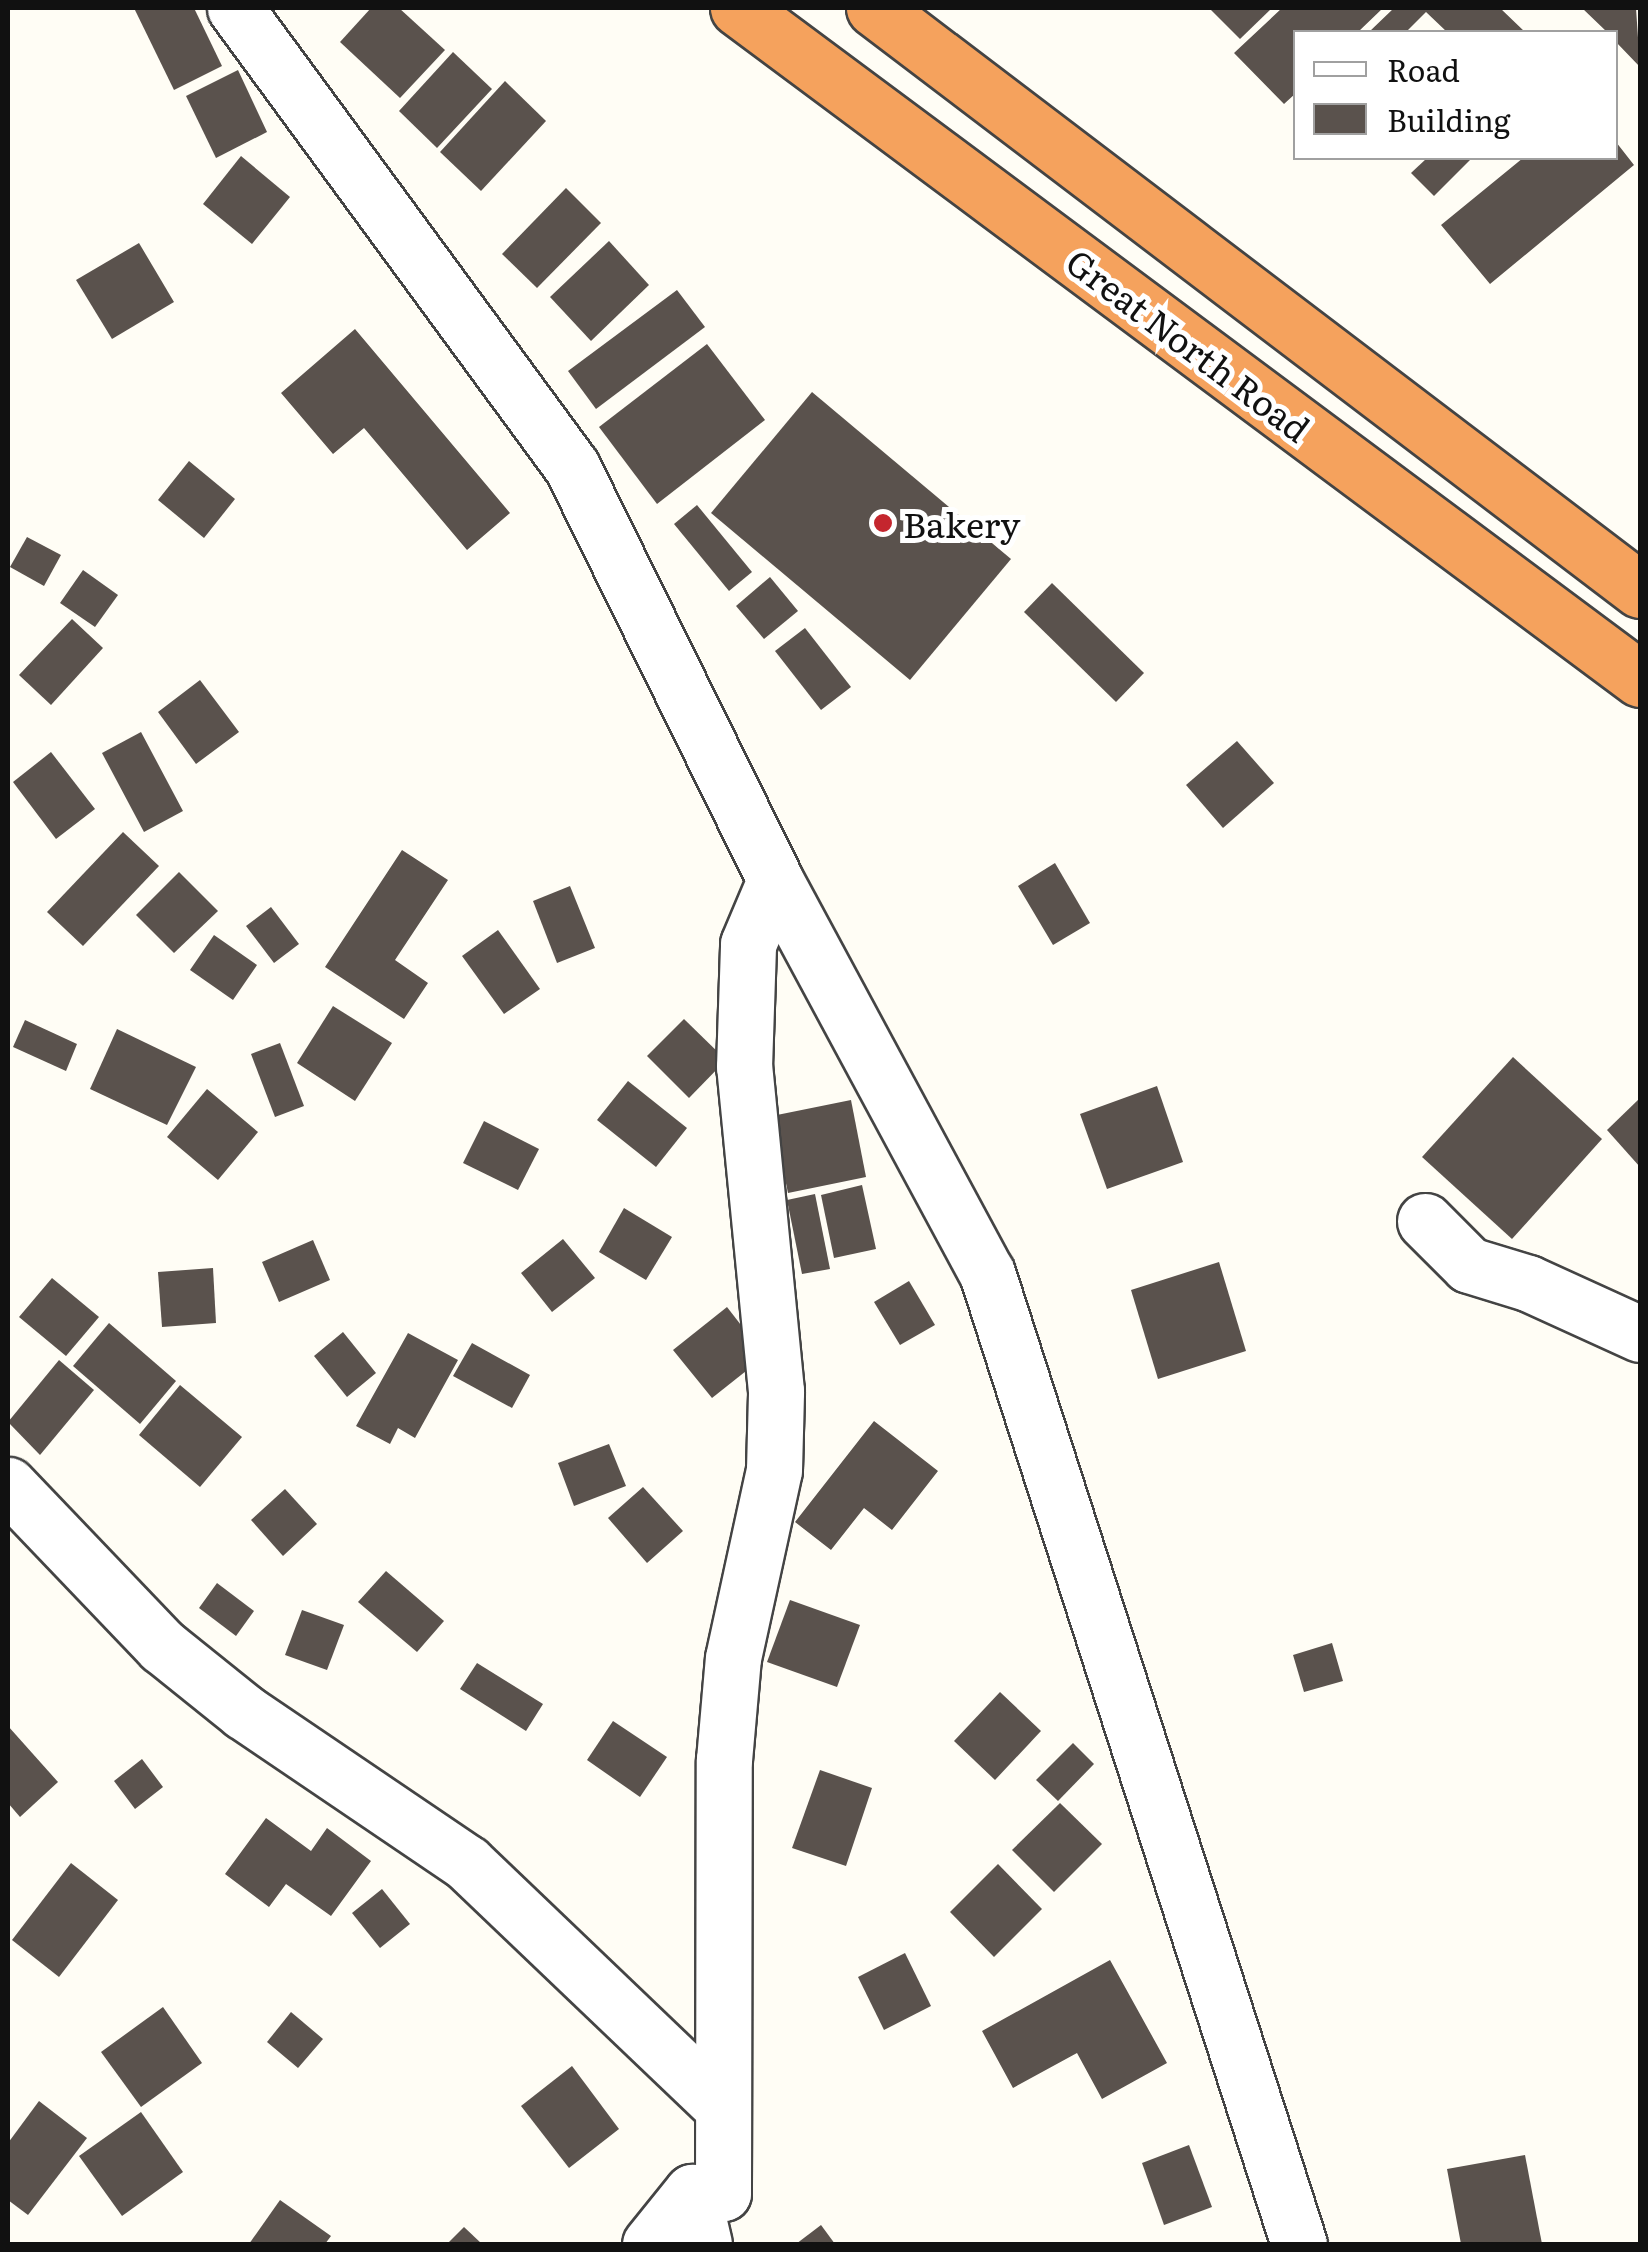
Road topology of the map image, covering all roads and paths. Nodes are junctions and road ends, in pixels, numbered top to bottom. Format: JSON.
{"nodes":[{"id":1,"x":235,"y":8,"type":"edge"},
{"id":2,"x":738,"y":8,"type":"edge"},
{"id":3,"x":874,"y":8,"type":"edge"},
{"id":4,"x":1640,"y":590,"type":"edge"},
{"id":5,"x":1640,"y":679,"type":"edge"},
{"id":6,"x":776,"y":880,"type":"junction"},
{"id":7,"x":1425,"y":1221,"type":"dead end"},
{"id":8,"x":1640,"y":1334,"type":"edge"},
{"id":9,"x":8,"y":1485,"type":"edge"},
{"id":10,"x":721,"y":2106,"type":"junction"},
{"id":11,"x":692,"y":2192,"type":"junction"},
{"id":12,"x":650,"y":2244,"type":"edge"},
{"id":13,"x":704,"y":2244,"type":"edge"},
{"id":14,"x":1299,"y":2244,"type":"edge"}],
"edges":[{"from":1,"to":6,"type":"street"},
{"from":2,"to":5,"type":"highway","name":"Great North Road"},
{"from":3,"to":4,"type":"highway"},
{"from":6,"to":10,"type":"street"},
{"from":6,"to":14,"type":"street"},
{"from":7,"to":8,"type":"street"},
{"from":9,"to":10,"type":"street"},
{"from":10,"to":11,"type":"street"},
{"from":11,"to":12,"type":"street"},
{"from":11,"to":13,"type":"street"}]}
